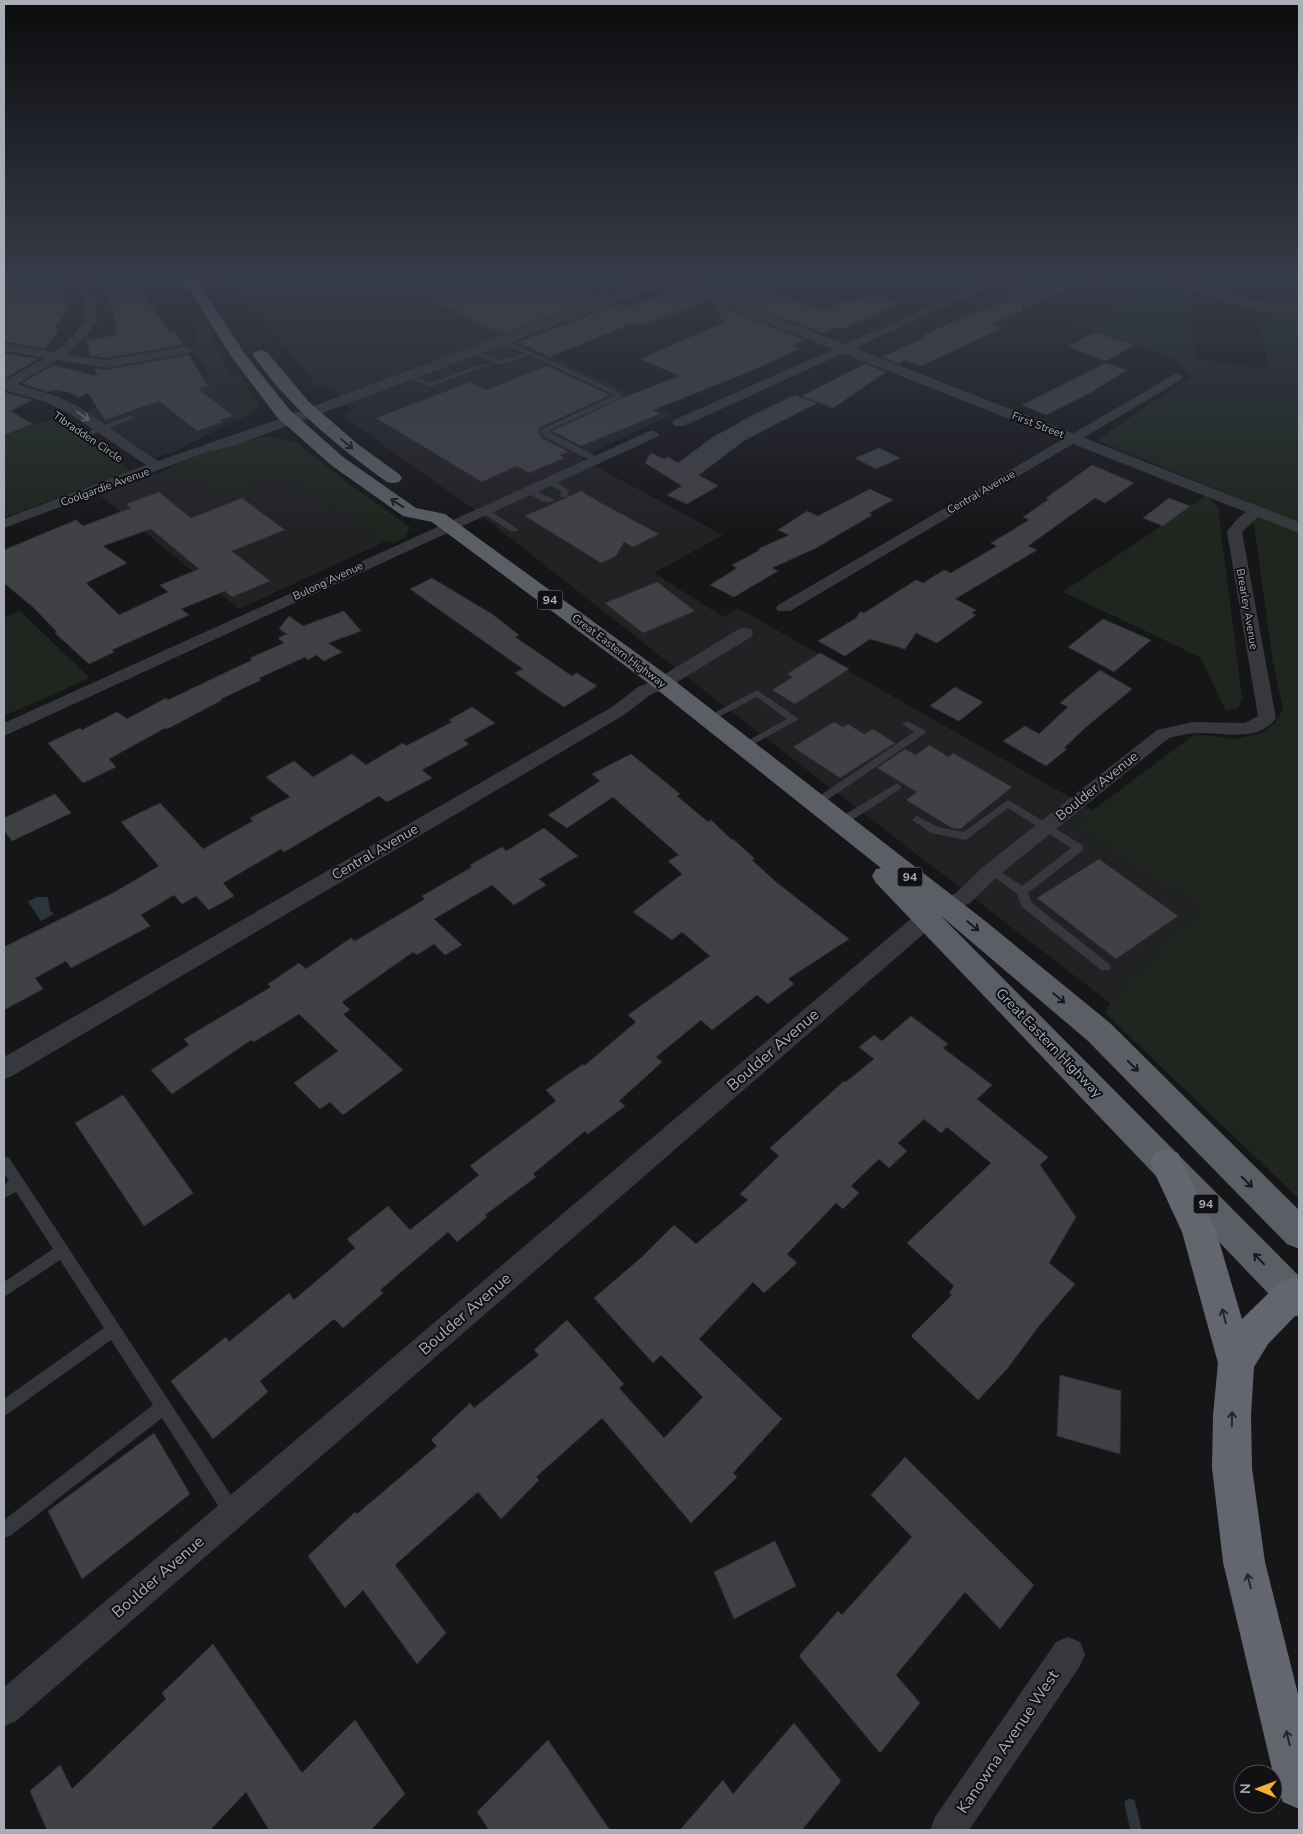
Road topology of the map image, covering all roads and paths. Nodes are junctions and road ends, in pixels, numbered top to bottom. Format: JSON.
{"nodes":[{"id":1,"x":47,"y":363,"type":"edge"},
{"id":2,"x":88,"y":363,"type":"edge"},
{"id":3,"x":119,"y":363,"type":"joint"},
{"id":4,"x":244,"y":363,"type":"edge"},
{"id":5,"x":266,"y":363,"type":"edge"},
{"id":6,"x":441,"y":363,"type":"edge"},
{"id":7,"x":551,"y":363,"type":"edge"},
{"id":8,"x":813,"y":363,"type":"edge"},
{"id":9,"x":878,"y":363,"type":"edge"},
{"id":10,"x":486,"y":365,"type":"dead end"},
{"id":11,"x":408,"y":375,"type":"junction"},
{"id":12,"x":125,"y":377,"type":"dead end"},
{"id":13,"x":1177,"y":377,"type":"dead end"},
{"id":14,"x":4,"y":388,"type":"edge"},
{"id":15,"x":306,"y":409,"type":"junction"},
{"id":16,"x":132,"y":417,"type":"dead end"},
{"id":17,"x":286,"y":417,"type":"junction"},
{"id":18,"x":679,"y":423,"type":"dead end"},
{"id":19,"x":101,"y":429,"type":"junction"},
{"id":20,"x":86,"y":434,"type":"junction"},
{"id":21,"x":652,"y":434,"type":"dead end"},
{"id":22,"x":1072,"y":438,"type":"junction"},
{"id":23,"x":102,"y":445,"type":"dead end"},
{"id":24,"x":596,"y":460,"type":"junction"},
{"id":25,"x":126,"y":462,"type":"dead end"},
{"id":26,"x":158,"y":467,"type":"junction"},
{"id":27,"x":141,"y":473,"type":"junction"},
{"id":28,"x":550,"y":482,"type":"junction"},
{"id":29,"x":531,"y":491,"type":"junction"},
{"id":30,"x":563,"y":494,"type":"dead end"},
{"id":31,"x":551,"y":500,"type":"dead end"},
{"id":32,"x":485,"y":511,"type":"junction"},
{"id":33,"x":1257,"y":511,"type":"junction"},
{"id":34,"x":445,"y":522,"type":"junction"},
{"id":35,"x":4,"y":524,"type":"edge"},
{"id":36,"x":1299,"y":528,"type":"edge"},
{"id":37,"x":515,"y":530,"type":"dead end"},
{"id":38,"x":784,"y":608,"type":"dead end"},
{"id":39,"x":745,"y":634,"type":"dead end"},
{"id":40,"x":663,"y":683,"type":"junction"},
{"id":41,"x":1267,"y":718,"type":"joint"},
{"id":42,"x":708,"y":719,"type":"junction"},
{"id":43,"x":907,"y":724,"type":"dead end"},
{"id":44,"x":4,"y":730,"type":"edge"},
{"id":45,"x":743,"y":747,"type":"junction"},
{"id":46,"x":896,"y":787,"type":"dead end"},
{"id":47,"x":809,"y":799,"type":"junction"},
{"id":48,"x":917,"y":820,"type":"dead end"},
{"id":49,"x":837,"y":824,"type":"junction"},
{"id":50,"x":1046,"y":827,"type":"junction"},
{"id":51,"x":990,"y":871,"type":"junction"},
{"id":52,"x":1022,"y":892,"type":"junction"},
{"id":53,"x":937,"y":912,"type":"junction"},
{"id":54,"x":1105,"y":967,"type":"dead end"},
{"id":55,"x":4,"y":1069,"type":"edge"},
{"id":56,"x":4,"y":1162,"type":"edge"},
{"id":57,"x":1166,"y":1164,"type":"junction"},
{"id":58,"x":18,"y":1183,"type":"junction"},
{"id":59,"x":4,"y":1192,"type":"edge"},
{"id":60,"x":1299,"y":1233,"type":"edge"},
{"id":61,"x":62,"y":1251,"type":"junction"},
{"id":62,"x":4,"y":1290,"type":"edge"},
{"id":63,"x":1297,"y":1295,"type":"edge"},
{"id":64,"x":114,"y":1330,"type":"junction"},
{"id":65,"x":1236,"y":1363,"type":"junction"},
{"id":66,"x":163,"y":1407,"type":"junction"},
{"id":67,"x":4,"y":1408,"type":"edge"},
{"id":68,"x":233,"y":1513,"type":"junction"},
{"id":69,"x":4,"y":1530,"type":"edge"},
{"id":70,"x":1068,"y":1654,"type":"dead end"},
{"id":71,"x":4,"y":1709,"type":"edge"},
{"id":72,"x":1299,"y":1786,"type":"edge"},
{"id":73,"x":948,"y":1830,"type":"edge"}],
"edges":[{"from":1,"to":14,"type":"street"},
{"from":2,"to":3,"type":"street"},
{"from":3,"to":12,"type":"street"},
{"from":4,"to":17,"type":"highway","name":"Great Eastern Highway","number":"94"},
{"from":5,"to":15,"type":"highway","name":"Great Eastern Highway","number":"94"},
{"from":6,"to":11,"type":"street","name":"Coolgardie Avenue"},
{"from":7,"to":24,"type":"lane"},
{"from":8,"to":18,"type":"street"},
{"from":9,"to":22,"type":"street","name":"First Street"},
{"from":10,"to":11,"type":"lane"},
{"from":11,"to":15,"type":"street","name":"Coolgardie Avenue"},
{"from":13,"to":22,"type":"street","name":"Central Avenue"},
{"from":14,"to":19,"type":"street","name":"Tibradden Circle","one_way":true},
{"from":14,"to":20,"type":"street","name":"Tibradden Circle"},
{"from":15,"to":17,"type":"street","name":"Coolgardie Avenue"},
{"from":15,"to":34,"type":"highway","name":"Great Eastern Highway","number":"94","one_way":true},
{"from":16,"to":19,"type":"lane"},
{"from":17,"to":26,"type":"street","name":"Coolgardie Avenue"},
{"from":34,"to":17,"type":"highway","name":"Great Eastern Highway","number":"94","one_way":true},
{"from":19,"to":20,"type":"lane"},
{"from":19,"to":26,"type":"street","name":"Tibradden Circle"},
{"from":20,"to":23,"type":"street","name":"Tibradden Circle"},
{"from":21,"to":24,"type":"street","name":"Bulong Avenue"},
{"from":22,"to":33,"type":"street","name":"First Street"},
{"from":22,"to":38,"type":"street","name":"Central Avenue"},
{"from":24,"to":28,"type":"street","name":"Bulong Avenue"},
{"from":25,"to":27,"type":"street","name":"Tibradden Circle"},
{"from":26,"to":27,"type":"street","name":"Coolgardie Avenue"},
{"from":27,"to":35,"type":"street","name":"Coolgardie Avenue"},
{"from":28,"to":29,"type":"street","name":"Bulong Avenue"},
{"from":28,"to":30,"type":"lane"},
{"from":29,"to":31,"type":"lane"},
{"from":29,"to":32,"type":"street","name":"Bulong Avenue"},
{"from":32,"to":34,"type":"street","name":"Bulong Avenue"},
{"from":32,"to":37,"type":"lane"},
{"from":33,"to":36,"type":"street","name":"First Street"},
{"from":33,"to":41,"type":"street","name":"Brearley Avenue"},
{"from":34,"to":40,"type":"highway","name":"Great Eastern Highway","number":"94"},
{"from":34,"to":44,"type":"street","name":"Bulong Avenue"},
{"from":39,"to":40,"type":"street","name":"Central Avenue"},
{"from":40,"to":42,"type":"highway","name":"Great Eastern Highway","number":"94"},
{"from":40,"to":55,"type":"street","name":"Central Avenue"},
{"from":41,"to":50,"type":"street","name":"Boulder Avenue"},
{"from":42,"to":45,"type":"highway","name":"Great Eastern Highway","number":"94"},
{"from":42,"to":45,"type":"lane"},
{"from":43,"to":47,"type":"lane"},
{"from":45,"to":47,"type":"highway","name":"Great Eastern Highway","number":"94"},
{"from":46,"to":49,"type":"lane"},
{"from":47,"to":49,"type":"highway","name":"Great Eastern Highway","number":"94"},
{"from":48,"to":50,"type":"lane"},
{"from":49,"to":53,"type":"highway","name":"Great Eastern Highway","number":"94"},
{"from":50,"to":51,"type":"street","name":"Boulder Avenue"},
{"from":50,"to":52,"type":"lane"},
{"from":51,"to":52,"type":"lane"},
{"from":51,"to":53,"type":"street","name":"Boulder Avenue"},
{"from":52,"to":54,"type":"lane"},
{"from":53,"to":57,"type":"highway","name":"Great Eastern Highway","number":"94"},
{"from":53,"to":60,"type":"highway","name":"Great Eastern Highway","number":"94","one_way":true},
{"from":53,"to":68,"type":"street","name":"Boulder Avenue"},
{"from":56,"to":58,"type":"lane"},
{"from":63,"to":57,"type":"highway","name":"Great Eastern Highway","number":"94","one_way":true},
{"from":65,"to":57,"type":"highway","one_way":true},
{"from":58,"to":59,"type":"lane"},
{"from":58,"to":61,"type":"lane"},
{"from":61,"to":62,"type":"lane"},
{"from":61,"to":64,"type":"lane"},
{"from":63,"to":65,"type":"highway"},
{"from":64,"to":66,"type":"lane"},
{"from":64,"to":67,"type":"lane"},
{"from":72,"to":65,"type":"highway","one_way":true},
{"from":66,"to":68,"type":"lane"},
{"from":66,"to":69,"type":"lane"},
{"from":68,"to":71,"type":"street","name":"Boulder Avenue"},
{"from":70,"to":73,"type":"street","name":"Kanowna Avenue West"}]}
